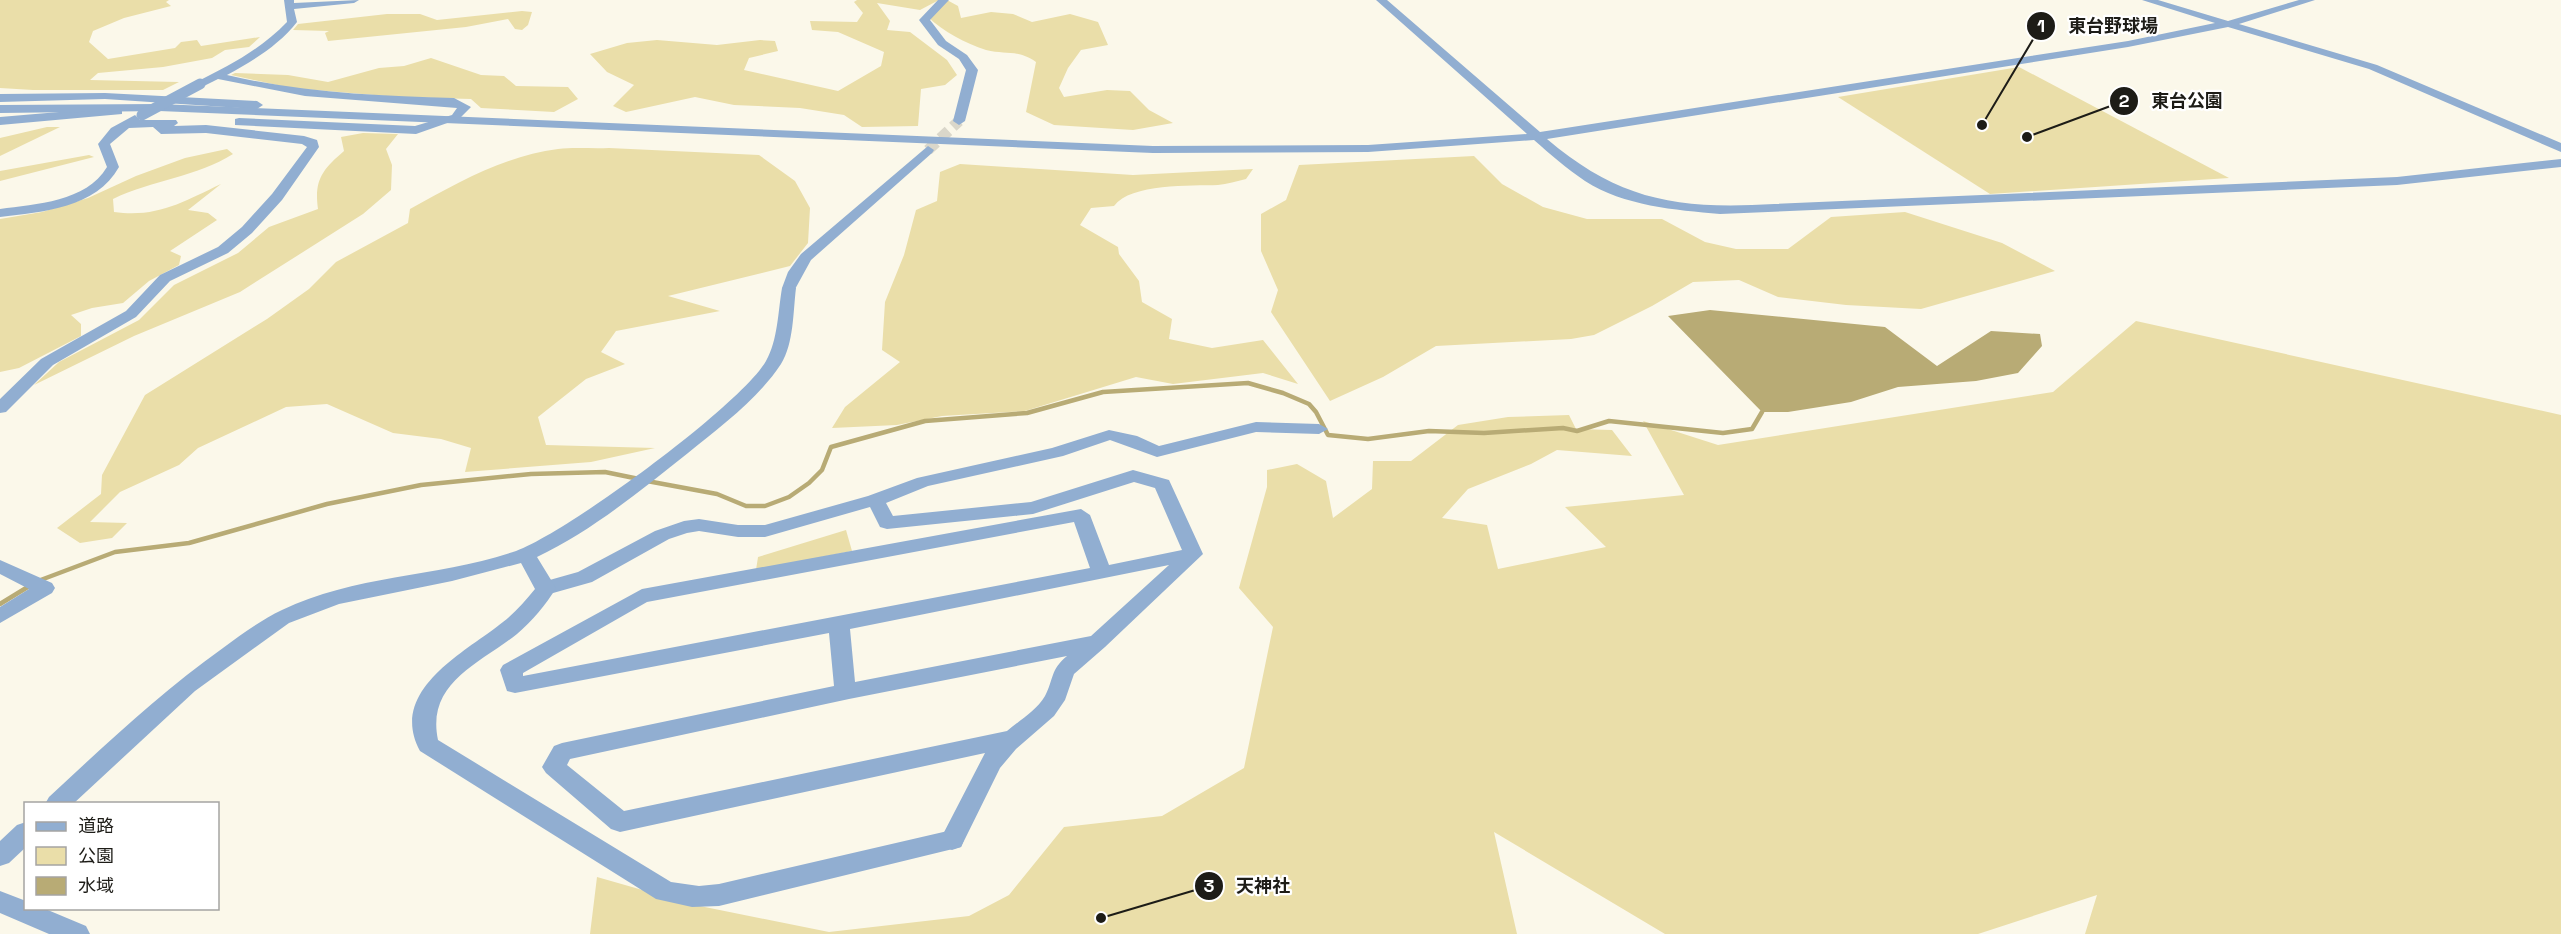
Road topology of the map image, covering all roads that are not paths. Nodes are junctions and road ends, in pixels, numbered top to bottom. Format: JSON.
{"nodes":[{"id":1,"x":354,"y":0,"type":"edge"},
{"id":2,"x":944,"y":0,"type":"edge"},
{"id":3,"x":1381,"y":0,"type":"edge"},
{"id":4,"x":2147,"y":0,"type":"edge"},
{"id":5,"x":2280,"y":0,"type":"edge"},
{"id":6,"x":2310,"y":0,"type":"edge"},
{"id":7,"x":289,"y":3,"type":"edge"},
{"id":8,"x":2215,"y":20,"type":"junction"},
{"id":9,"x":2228,"y":24,"type":"junction"},
{"id":10,"x":218,"y":76,"type":"junction"},
{"id":11,"x":0,"y":98,"type":"edge"},
{"id":12,"x":0,"y":104,"type":"edge"},
{"id":13,"x":257,"y":105,"type":"junction"},
{"id":14,"x":0,"y":109,"type":"edge"},
{"id":15,"x":237,"y":112,"type":"junction"},
{"id":16,"x":453,"y":116,"type":"junction"},
{"id":17,"x":0,"y":121,"type":"edge"},
{"id":18,"x":959,"y":122,"type":"tunnel mouth"},
{"id":19,"x":164,"y":123,"type":"junction"},
{"id":20,"x":126,"y":124,"type":"junction"},
{"id":21,"x":1535,"y":134,"type":"junction"},
{"id":22,"x":2561,"y":148,"type":"edge"},
{"id":23,"x":928,"y":150,"type":"tunnel mouth"},
{"id":24,"x":2561,"y":163,"type":"edge"},
{"id":25,"x":0,"y":213,"type":"edge"},
{"id":26,"x":0,"y":408,"type":"edge"},
{"id":27,"x":1319,"y":429,"type":"dead end"},
{"id":28,"x":875,"y":500,"type":"junction"},
{"id":29,"x":1192,"y":554,"type":"junction"},
{"id":30,"x":526,"y":555,"type":"junction"},
{"id":31,"x":0,"y":566,"type":"edge"},
{"id":32,"x":1102,"y":573,"type":"junction"},
{"id":33,"x":546,"y":588,"type":"junction"},
{"id":34,"x":0,"y":616,"type":"edge"},
{"id":35,"x":839,"y":624,"type":"junction"},
{"id":36,"x":1098,"y":642,"type":"junction"},
{"id":37,"x":845,"y":692,"type":"junction"},
{"id":38,"x":1016,"y":738,"type":"junction"},
{"id":39,"x":59,"y":802,"type":"edge"},
{"id":40,"x":24,"y":834,"type":"edge"},
{"id":41,"x":0,"y":856,"type":"edge"},
{"id":42,"x":0,"y":902,"type":"edge"},
{"id":43,"x":76,"y":934,"type":"edge"}],
"edges":[{"from":1,"to":7,"type":"street"},
{"from":2,"to":18,"type":"street"},
{"from":3,"to":21,"type":"street"},
{"from":4,"to":8,"type":"street"},
{"from":5,"to":8,"type":"street"},
{"from":6,"to":9,"type":"street"},
{"from":7,"to":10,"type":"street"},
{"from":8,"to":9,"type":"street"},
{"from":8,"to":21,"type":"street"},
{"from":9,"to":21,"type":"street"},
{"from":9,"to":22,"type":"street"},
{"from":10,"to":16,"type":"street"},
{"from":10,"to":20,"type":"street","bridge":true},
{"from":11,"to":13,"type":"street"},
{"from":12,"to":13,"type":"street"},
{"from":13,"to":16,"type":"street"},
{"from":14,"to":15,"type":"street"},
{"from":15,"to":16,"type":"street"},
{"from":15,"to":17,"type":"street"},
{"from":16,"to":19,"type":"street"},
{"from":16,"to":21,"type":"street"},
{"from":19,"to":20,"type":"street"},
{"from":19,"to":26,"type":"street"},
{"from":20,"to":25,"type":"street"},
{"from":21,"to":24,"type":"street"},
{"from":23,"to":30,"type":"street"},
{"from":27,"to":28,"type":"street"},
{"from":28,"to":29,"type":"street"},
{"from":28,"to":33,"type":"street"},
{"from":29,"to":32,"type":"street"},
{"from":29,"to":36,"type":"street"},
{"from":30,"to":33,"type":"street"},
{"from":30,"to":39,"type":"street"},
{"from":31,"to":34,"type":"street"},
{"from":32,"to":35,"type":"street"},
{"from":32,"to":35,"type":"street"},
{"from":33,"to":38,"type":"street"},
{"from":35,"to":37,"type":"street"},
{"from":36,"to":37,"type":"street"},
{"from":36,"to":38,"type":"street"},
{"from":37,"to":38,"type":"street"},
{"from":40,"to":41,"type":"street"},
{"from":42,"to":43,"type":"street"}]}
